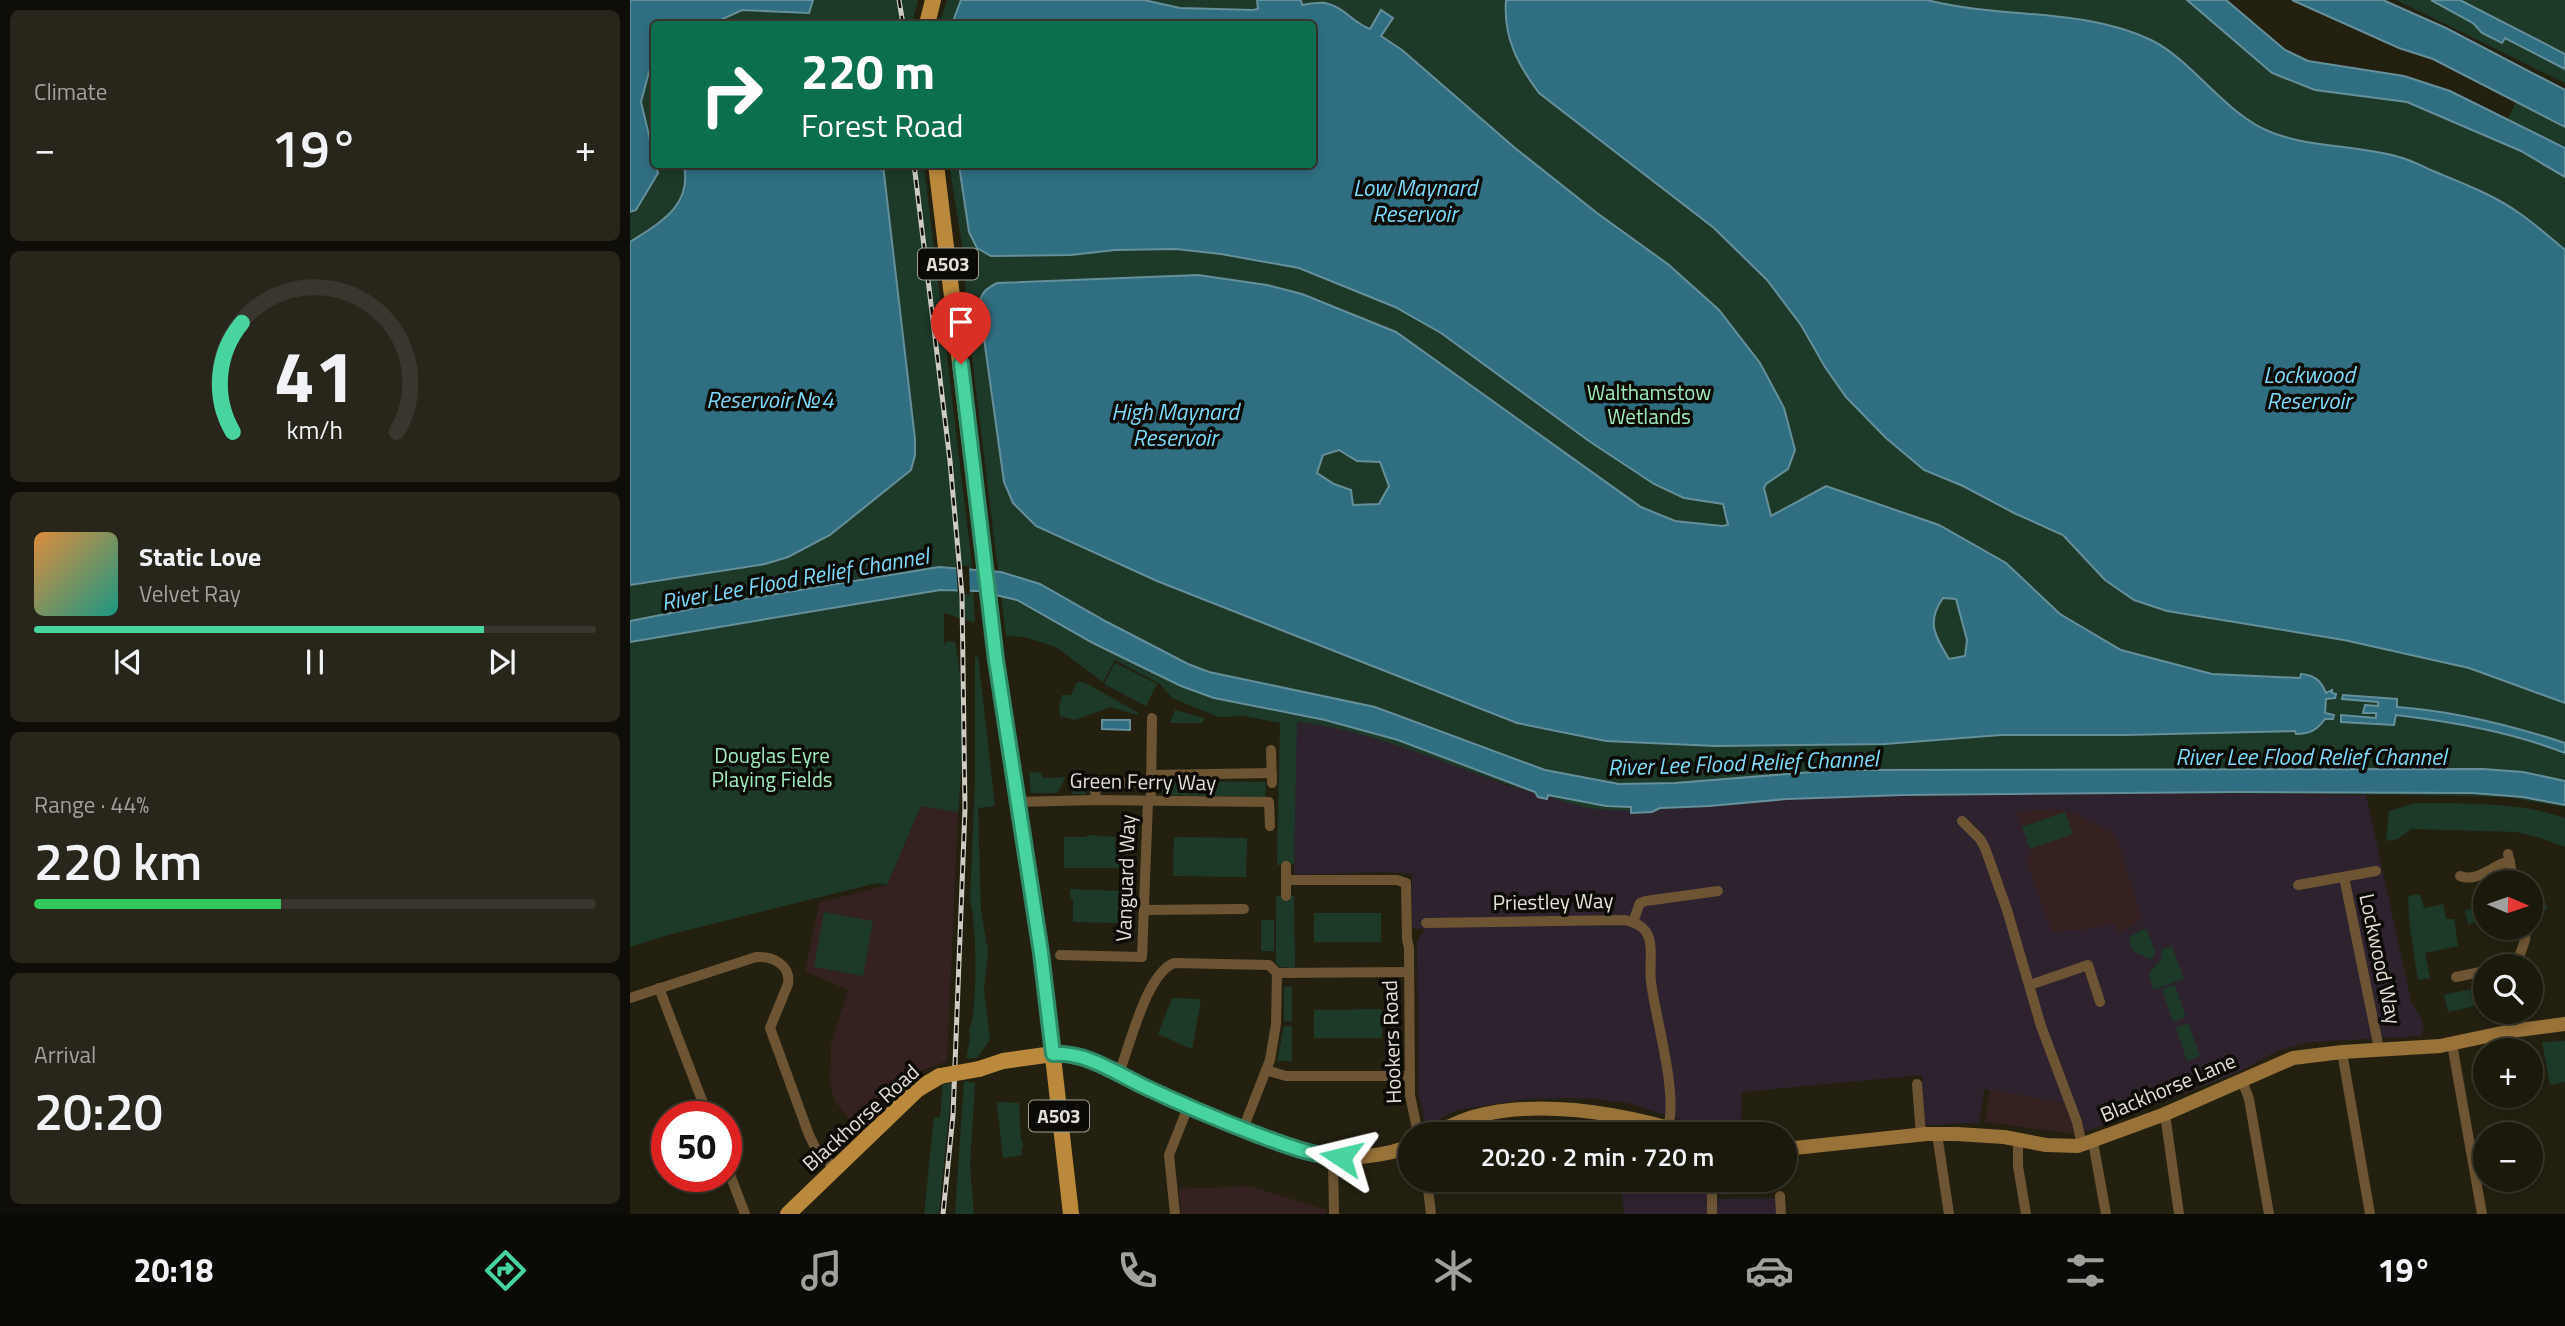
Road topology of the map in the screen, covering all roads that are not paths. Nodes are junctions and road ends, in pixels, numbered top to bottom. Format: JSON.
{"nodes":[{"id":1,"x":933,"y":0,"type":"edge"},
{"id":2,"x":928,"y":21,"type":"edge"},
{"id":3,"x":936,"y":168,"type":"edge"},
{"id":4,"x":1152,"y":718,"type":"dead end"},
{"id":5,"x":1271,"y":750,"type":"dead end"},
{"id":6,"x":1151,"y":778,"type":"junction"},
{"id":7,"x":1149,"y":797,"type":"junction"},
{"id":8,"x":1095,"y":800,"type":"junction"},
{"id":9,"x":1017,"y":802,"type":"junction"},
{"id":10,"x":1962,"y":821,"type":"dead end"},
{"id":11,"x":1270,"y":826,"type":"dead end"},
{"id":12,"x":1286,"y":866,"type":"dead end"},
{"id":13,"x":2489,"y":870,"type":"edge"},
{"id":14,"x":2512,"y":870,"type":"edge"},
{"id":15,"x":2375,"y":871,"type":"dead end"},
{"id":16,"x":2459,"y":876,"type":"dead end"},
{"id":17,"x":2344,"y":877,"type":"junction"},
{"id":18,"x":2473,"y":877,"type":"edge"},
{"id":19,"x":1286,"y":880,"type":"junction"},
{"id":20,"x":2298,"y":885,"type":"dead end"},
{"id":21,"x":1718,"y":891,"type":"dead end"},
{"id":22,"x":1286,"y":897,"type":"dead end"},
{"id":23,"x":1244,"y":909,"type":"dead end"},
{"id":24,"x":1144,"y":910,"type":"junction"},
{"id":25,"x":1633,"y":922,"type":"junction"},
{"id":26,"x":1426,"y":923,"type":"dead end"},
{"id":27,"x":1060,"y":955,"type":"dead end"},
{"id":28,"x":1277,"y":972,"type":"junction"},
{"id":29,"x":1409,"y":972,"type":"junction"},
{"id":30,"x":2473,"y":973,"type":"edge"},
{"id":31,"x":2456,"y":977,"type":"dead end"},
{"id":32,"x":2030,"y":985,"type":"junction"},
{"id":33,"x":659,"y":988,"type":"junction"},
{"id":34,"x":630,"y":998,"type":"edge"},
{"id":35,"x":2100,"y":1002,"type":"dead end"},
{"id":36,"x":2511,"y":1024,"type":"edge"},
{"id":37,"x":2565,"y":1024,"type":"edge"},
{"id":38,"x":2511,"y":1031,"type":"junction"},
{"id":39,"x":2452,"y":1044,"type":"junction"},
{"id":40,"x":2379,"y":1049,"type":"junction"},
{"id":41,"x":1053,"y":1054,"type":"junction"},
{"id":42,"x":2343,"y":1056,"type":"junction"},
{"id":43,"x":1266,"y":1070,"type":"junction"},
{"id":44,"x":1119,"y":1073,"type":"junction"},
{"id":45,"x":1410,"y":1076,"type":"junction"},
{"id":46,"x":2242,"y":1080,"type":"junction"},
{"id":47,"x":1917,"y":1084,"type":"dead end"},
{"id":48,"x":702,"y":1101,"type":"edge"},
{"id":49,"x":1188,"y":1107,"type":"junction"},
{"id":50,"x":2165,"y":1114,"type":"junction"},
{"id":51,"x":1416,"y":1122,"type":"edge"},
{"id":52,"x":1463,"y":1122,"type":"edge"},
{"id":53,"x":1643,"y":1122,"type":"edge"},
{"id":54,"x":1669,"y":1122,"type":"edge"},
{"id":55,"x":1243,"y":1129,"type":"junction"},
{"id":56,"x":1937,"y":1134,"type":"junction"},
{"id":57,"x":1921,"y":1135,"type":"junction"},
{"id":58,"x":2018,"y":1140,"type":"junction"},
{"id":59,"x":2087,"y":1144,"type":"junction"},
{"id":60,"x":1797,"y":1148,"type":"edge"},
{"id":61,"x":1398,"y":1149,"type":"edge"},
{"id":62,"x":1333,"y":1157,"type":"junction"},
{"id":63,"x":835,"y":1169,"type":"junction"},
{"id":64,"x":737,"y":1192,"type":"edge"},
{"id":65,"x":1429,"y":1192,"type":"edge"},
{"id":66,"x":1712,"y":1192,"type":"edge"},
{"id":67,"x":1780,"y":1196,"type":"dead end"},
{"id":68,"x":1431,"y":1212,"type":"edge"},
{"id":69,"x":745,"y":1214,"type":"edge"},
{"id":70,"x":788,"y":1214,"type":"edge"},
{"id":71,"x":1071,"y":1214,"type":"edge"},
{"id":72,"x":1175,"y":1214,"type":"edge"},
{"id":73,"x":1334,"y":1214,"type":"edge"},
{"id":74,"x":1712,"y":1214,"type":"edge"},
{"id":75,"x":1782,"y":1214,"type":"edge"},
{"id":76,"x":1949,"y":1214,"type":"edge"},
{"id":77,"x":2026,"y":1214,"type":"edge"},
{"id":78,"x":2105,"y":1214,"type":"edge"},
{"id":79,"x":2179,"y":1214,"type":"edge"},
{"id":80,"x":2269,"y":1214,"type":"edge"},
{"id":81,"x":2370,"y":1214,"type":"edge"},
{"id":82,"x":2482,"y":1214,"type":"edge"}],
"edges":[{"from":1,"to":2,"type":"main road"},
{"from":3,"to":9,"type":"main road","number":"A503"},
{"from":4,"to":6,"type":"street","name":"Vanguard Way"},
{"from":5,"to":6,"type":"street"},
{"from":6,"to":7,"type":"street","name":"Vanguard Way"},
{"from":6,"to":8,"type":"street"},
{"from":7,"to":8,"type":"street","name":"Green Ferry Way"},
{"from":7,"to":11,"type":"street","name":"Green Ferry Way"},
{"from":7,"to":24,"type":"street","name":"Vanguard Way"},
{"from":8,"to":9,"type":"street","name":"Green Ferry Way"},
{"from":9,"to":41,"type":"main road","number":"A503"},
{"from":10,"to":32,"type":"street"},
{"from":12,"to":19,"type":"street"},
{"from":13,"to":14,"type":"street"},
{"from":15,"to":17,"type":"street","name":"Lockwood Way"},
{"from":16,"to":18,"type":"street"},
{"from":17,"to":20,"type":"street","name":"Lockwood Way"},
{"from":17,"to":40,"type":"street","name":"Lockwood Way"},
{"from":19,"to":22,"type":"street"},
{"from":19,"to":29,"type":"street","name":"Hookers Road"},
{"from":21,"to":25,"type":"street"},
{"from":23,"to":24,"type":"street"},
{"from":24,"to":27,"type":"street","name":"Vanguard Way"},
{"from":25,"to":26,"type":"street","name":"Priestley Way"},
{"from":25,"to":54,"type":"street","name":"Priestley Way"},
{"from":28,"to":29,"type":"street"},
{"from":28,"to":43,"type":"street"},
{"from":28,"to":44,"type":"street"},
{"from":29,"to":45,"type":"street","name":"Hookers Road"},
{"from":30,"to":31,"type":"street"},
{"from":32,"to":35,"type":"street"},
{"from":32,"to":59,"type":"street"},
{"from":33,"to":34,"type":"street"},
{"from":33,"to":48,"type":"street"},
{"from":33,"to":63,"type":"street"},
{"from":36,"to":38,"type":"street"},
{"from":37,"to":38,"type":"main road","name":"Blackhorse Lane"},
{"from":38,"to":39,"type":"main road","name":"Blackhorse Lane"},
{"from":39,"to":40,"type":"main road","name":"Blackhorse Lane"},
{"from":39,"to":82,"type":"street"},
{"from":40,"to":42,"type":"main road","name":"Blackhorse Lane"},
{"from":41,"to":44,"type":"main road"},
{"from":41,"to":63,"type":"main road","name":"Blackhorse Road","bridge":true},
{"from":41,"to":71,"type":"main road","number":"A503"},
{"from":42,"to":46,"type":"main road","name":"Blackhorse Lane"},
{"from":42,"to":81,"type":"street"},
{"from":43,"to":45,"type":"street"},
{"from":43,"to":55,"type":"street"},
{"from":44,"to":49,"type":"main road"},
{"from":45,"to":51,"type":"street","name":"Hookers Road"},
{"from":46,"to":50,"type":"main road","name":"Blackhorse Lane"},
{"from":46,"to":80,"type":"street"},
{"from":47,"to":57,"type":"street"},
{"from":49,"to":55,"type":"main road"},
{"from":49,"to":72,"type":"street"},
{"from":50,"to":59,"type":"main road","name":"Blackhorse Lane"},
{"from":50,"to":79,"type":"street"},
{"from":52,"to":53,"type":"main road"},
{"from":55,"to":62,"type":"main road"},
{"from":56,"to":57,"type":"main road","name":"Blackhorse Lane"},
{"from":56,"to":58,"type":"main road","name":"Blackhorse Lane"},
{"from":56,"to":76,"type":"street"},
{"from":57,"to":60,"type":"main road","name":"Blackhorse Lane"},
{"from":58,"to":59,"type":"main road","name":"Blackhorse Lane"},
{"from":58,"to":77,"type":"street"},
{"from":59,"to":78,"type":"street"},
{"from":61,"to":62,"type":"main road"},
{"from":62,"to":73,"type":"street"},
{"from":63,"to":70,"type":"main road","name":"Blackhorse Road"},
{"from":64,"to":69,"type":"street"},
{"from":65,"to":68,"type":"street"},
{"from":66,"to":74,"type":"street"},
{"from":67,"to":75,"type":"street"}]}
